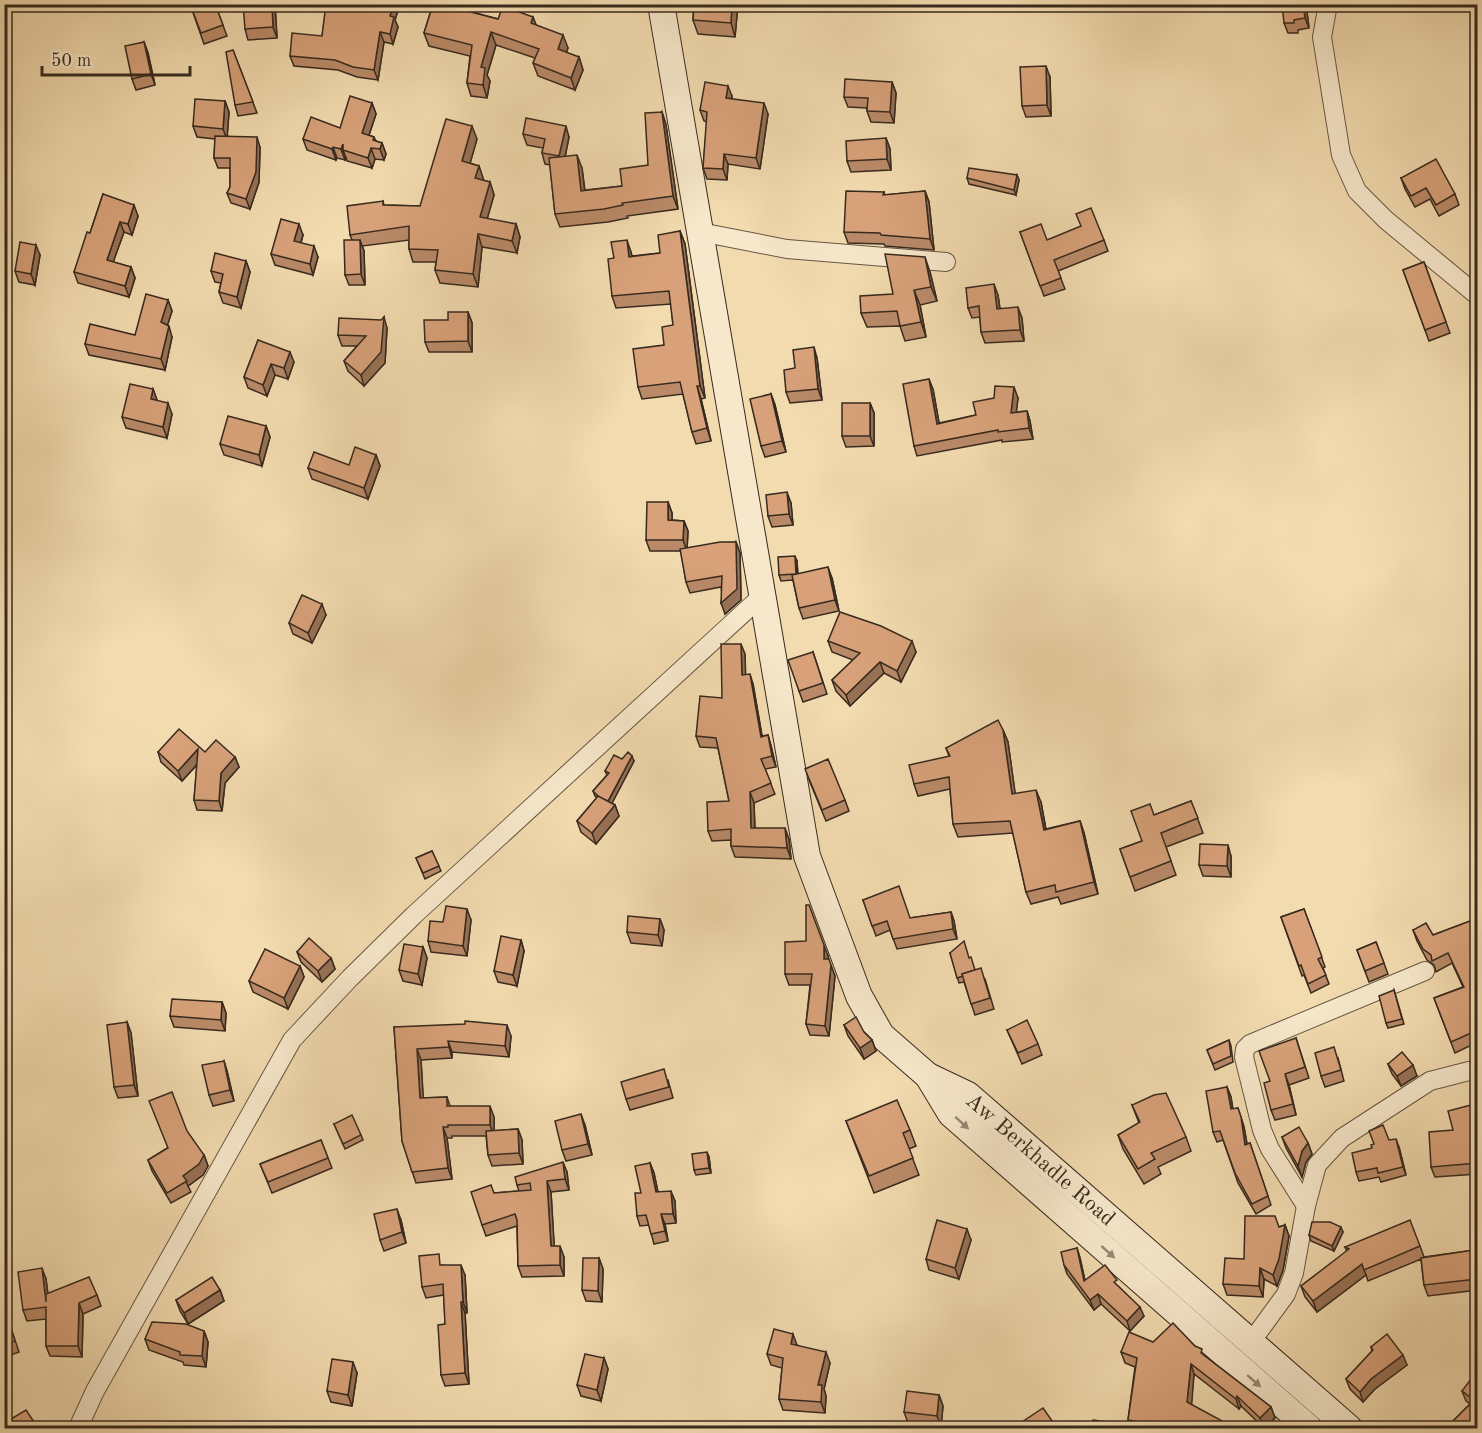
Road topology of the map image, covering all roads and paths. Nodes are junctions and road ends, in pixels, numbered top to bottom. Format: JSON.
{"nodes":[{"id":1,"x":661,"y":4,"type":"edge"},
{"id":2,"x":1328,"y":4,"type":"edge"},
{"id":3,"x":700,"y":232,"type":"junction"},
{"id":4,"x":946,"y":262,"type":"dead end"},
{"id":5,"x":1478,"y":296,"type":"edge"},
{"id":6,"x":763,"y":595,"type":"junction"},
{"id":7,"x":1425,"y":971,"type":"dead end"},
{"id":8,"x":1478,"y":1071,"type":"edge"},
{"id":9,"x":927,"y":1076,"type":"junction"},
{"id":10,"x":1306,"y":1206,"type":"junction"},
{"id":11,"x":1251,"y":1342,"type":"junction"},
{"id":12,"x":78,"y":1428,"type":"edge"},
{"id":13,"x":1309,"y":1428,"type":"edge"},
{"id":14,"x":1349,"y":1428,"type":"edge"}],
"edges":[{"from":1,"to":3,"type":"main road"},
{"from":2,"to":5,"type":"street"},
{"from":3,"to":4,"type":"street"},
{"from":3,"to":6,"type":"main road"},
{"from":6,"to":9,"type":"main road"},
{"from":6,"to":12,"type":"street"},
{"from":7,"to":10,"type":"street"},
{"from":8,"to":10,"type":"street"},
{"from":9,"to":11,"type":"main road","name":"Aw Berkhadle Road"},
{"from":9,"to":13,"type":"main road","name":"Aw Berkhadle Road","one_way":true},
{"from":10,"to":11,"type":"street"},
{"from":11,"to":14,"type":"main road","name":"Aw Berkhadle Road"}]}
